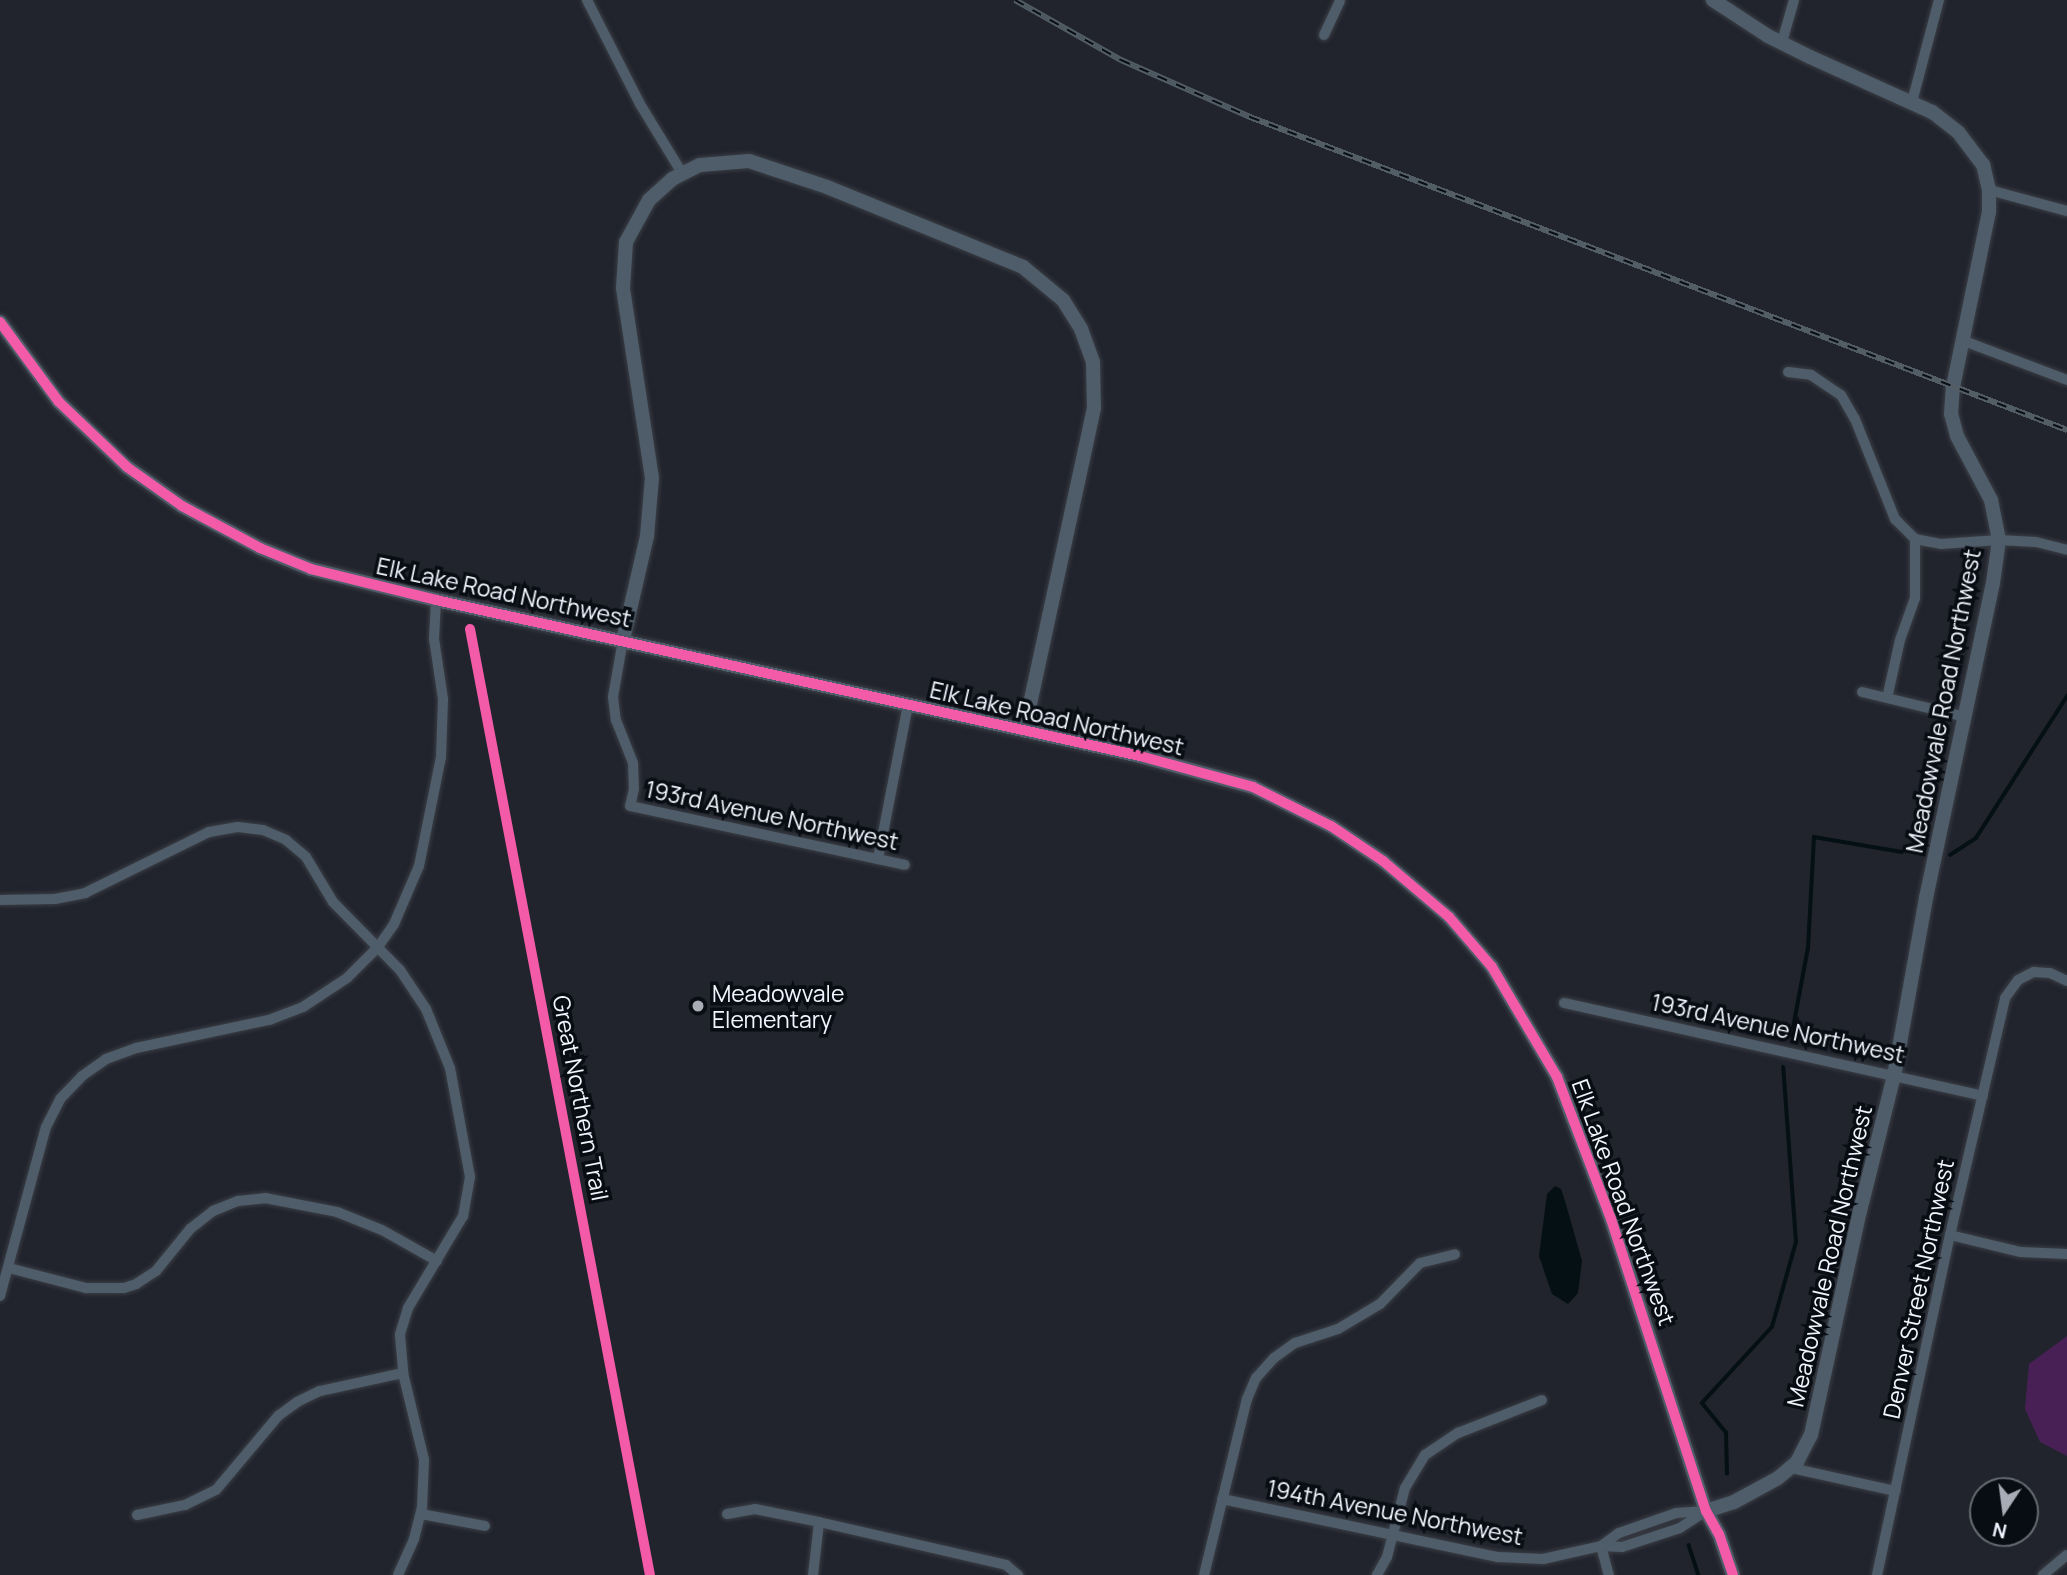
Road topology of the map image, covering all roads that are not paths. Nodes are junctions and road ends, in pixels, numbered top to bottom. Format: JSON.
{"nodes":[{"id":1,"x":587,"y":0,"type":"edge"},
{"id":2,"x":1340,"y":0,"type":"edge"},
{"id":3,"x":1713,"y":0,"type":"edge"},
{"id":4,"x":1794,"y":0,"type":"edge"},
{"id":5,"x":1939,"y":0,"type":"edge"},
{"id":6,"x":1324,"y":35,"type":"dead end"},
{"id":7,"x":1782,"y":42,"type":"junction"},
{"id":8,"x":1912,"y":102,"type":"junction"},
{"id":9,"x":682,"y":173,"type":"junction"},
{"id":10,"x":1989,"y":190,"type":"junction"},
{"id":11,"x":2067,"y":211,"type":"edge"},
{"id":12,"x":0,"y":322,"type":"edge"},
{"id":13,"x":1964,"y":341,"type":"junction"},
{"id":14,"x":1788,"y":372,"type":"dead end"},
{"id":15,"x":2067,"y":380,"type":"edge"},
{"id":16,"x":1915,"y":539,"type":"junction"},
{"id":17,"x":1999,"y":540,"type":"junction"},
{"id":18,"x":2067,"y":550,"type":"edge"},
{"id":19,"x":436,"y":600,"type":"junction"},
{"id":20,"x":623,"y":640,"type":"junction"},
{"id":21,"x":1862,"y":692,"type":"dead end"},
{"id":22,"x":1887,"y":698,"type":"junction"},
{"id":23,"x":908,"y":705,"type":"junction"},
{"id":24,"x":1965,"y":718,"type":"junction"},
{"id":25,"x":1024,"y":731,"type":"junction"},
{"id":26,"x":878,"y":859,"type":"junction"},
{"id":27,"x":905,"y":865,"type":"dead end"},
{"id":28,"x":0,"y":900,"type":"edge"},
{"id":29,"x":379,"y":947,"type":"junction"},
{"id":30,"x":2067,"y":981,"type":"edge"},
{"id":31,"x":1564,"y":1003,"type":"dead end"},
{"id":32,"x":1894,"y":1076,"type":"junction"},
{"id":33,"x":1983,"y":1096,"type":"junction"},
{"id":34,"x":1950,"y":1236,"type":"junction"},
{"id":35,"x":1455,"y":1254,"type":"dead end"},
{"id":36,"x":2067,"y":1254,"type":"edge"},
{"id":37,"x":437,"y":1261,"type":"junction"},
{"id":38,"x":9,"y":1268,"type":"junction"},
{"id":39,"x":0,"y":1296,"type":"edge"},
{"id":40,"x":403,"y":1373,"type":"junction"},
{"id":41,"x":1542,"y":1400,"type":"dead end"},
{"id":42,"x":1791,"y":1468,"type":"junction"},
{"id":43,"x":1896,"y":1491,"type":"junction"},
{"id":44,"x":1223,"y":1499,"type":"junction"},
{"id":45,"x":1706,"y":1511,"type":"junction"},
{"id":46,"x":421,"y":1514,"type":"junction"},
{"id":47,"x":727,"y":1514,"type":"dead end"},
{"id":48,"x":137,"y":1515,"type":"dead end"},
{"id":49,"x":819,"y":1522,"type":"junction"},
{"id":50,"x":485,"y":1526,"type":"dead end"},
{"id":51,"x":1393,"y":1535,"type":"junction"},
{"id":52,"x":1601,"y":1546,"type":"junction"},
{"id":53,"x":2067,"y":1555,"type":"edge"},
{"id":54,"x":398,"y":1575,"type":"edge"},
{"id":55,"x":813,"y":1575,"type":"edge"},
{"id":56,"x":1018,"y":1575,"type":"edge"},
{"id":57,"x":1204,"y":1575,"type":"edge"},
{"id":58,"x":1377,"y":1575,"type":"edge"},
{"id":59,"x":1609,"y":1575,"type":"edge"},
{"id":60,"x":1733,"y":1575,"type":"edge"},
{"id":61,"x":1877,"y":1575,"type":"edge"},
{"id":62,"x":2043,"y":1575,"type":"edge"}],
"edges":[{"from":1,"to":9,"type":"street"},
{"from":2,"to":6,"type":"street"},
{"from":3,"to":7,"type":"street","name":"Meadowvale Road Northwest"},
{"from":4,"to":7,"type":"street"},
{"from":5,"to":8,"type":"street"},
{"from":7,"to":8,"type":"street","name":"Meadowvale Road Northwest"},
{"from":8,"to":10,"type":"street","name":"Meadowvale Road Northwest"},
{"from":9,"to":20,"type":"street"},
{"from":9,"to":25,"type":"street"},
{"from":10,"to":11,"type":"street"},
{"from":10,"to":13,"type":"street","name":"Meadowvale Road Northwest"},
{"from":12,"to":19,"type":"street","name":"Elk Lake Road Northwest"},
{"from":13,"to":15,"type":"street"},
{"from":13,"to":17,"type":"street","name":"Meadowvale Road Northwest"},
{"from":14,"to":16,"type":"street"},
{"from":16,"to":17,"type":"street"},
{"from":16,"to":22,"type":"street"},
{"from":17,"to":18,"type":"street"},
{"from":17,"to":24,"type":"street","name":"Meadowvale Road Northwest"},
{"from":19,"to":20,"type":"street","name":"Elk Lake Road Northwest"},
{"from":19,"to":29,"type":"street"},
{"from":20,"to":23,"type":"street","name":"Elk Lake Road Northwest"},
{"from":20,"to":26,"type":"street","name":"193rd Avenue Northwest"},
{"from":21,"to":22,"type":"street"},
{"from":22,"to":24,"type":"street"},
{"from":23,"to":25,"type":"street","name":"Elk Lake Road Northwest"},
{"from":23,"to":26,"type":"street"},
{"from":24,"to":32,"type":"street","name":"Meadowvale Road Northwest"},
{"from":25,"to":45,"type":"street","name":"Elk Lake Road Northwest"},
{"from":26,"to":27,"type":"street","name":"193rd Avenue Northwest"},
{"from":28,"to":29,"type":"street"},
{"from":29,"to":37,"type":"street"},
{"from":29,"to":38,"type":"street"},
{"from":30,"to":33,"type":"street","name":"Denver Street Northwest"},
{"from":31,"to":32,"type":"street","name":"193rd Avenue Northwest"},
{"from":32,"to":33,"type":"street","name":"193rd Avenue Northwest"},
{"from":32,"to":42,"type":"street","name":"Meadowvale Road Northwest"},
{"from":33,"to":34,"type":"street","name":"Denver Street Northwest"},
{"from":34,"to":36,"type":"street"},
{"from":34,"to":43,"type":"street","name":"Denver Street Northwest"},
{"from":35,"to":44,"type":"street"},
{"from":37,"to":38,"type":"street"},
{"from":37,"to":40,"type":"street"},
{"from":38,"to":39,"type":"street"},
{"from":40,"to":46,"type":"street"},
{"from":40,"to":48,"type":"street"},
{"from":41,"to":51,"type":"street"},
{"from":42,"to":43,"type":"street"},
{"from":42,"to":45,"type":"street","name":"Meadowvale Road Northwest"},
{"from":43,"to":61,"type":"street","name":"Denver Street Northwest"},
{"from":44,"to":51,"type":"street","name":"194th Avenue Northwest"},
{"from":44,"to":57,"type":"street"},
{"from":45,"to":52,"type":"street","name":"194th Avenue Northwest"},
{"from":45,"to":60,"type":"street","name":"Elk Lake Road Northwest"},
{"from":46,"to":50,"type":"street"},
{"from":46,"to":54,"type":"street"},
{"from":47,"to":49,"type":"street"},
{"from":49,"to":55,"type":"street"},
{"from":49,"to":56,"type":"street"},
{"from":51,"to":52,"type":"street","name":"194th Avenue Northwest"},
{"from":51,"to":58,"type":"street"},
{"from":52,"to":59,"type":"street"},
{"from":53,"to":62,"type":"street"}]}
